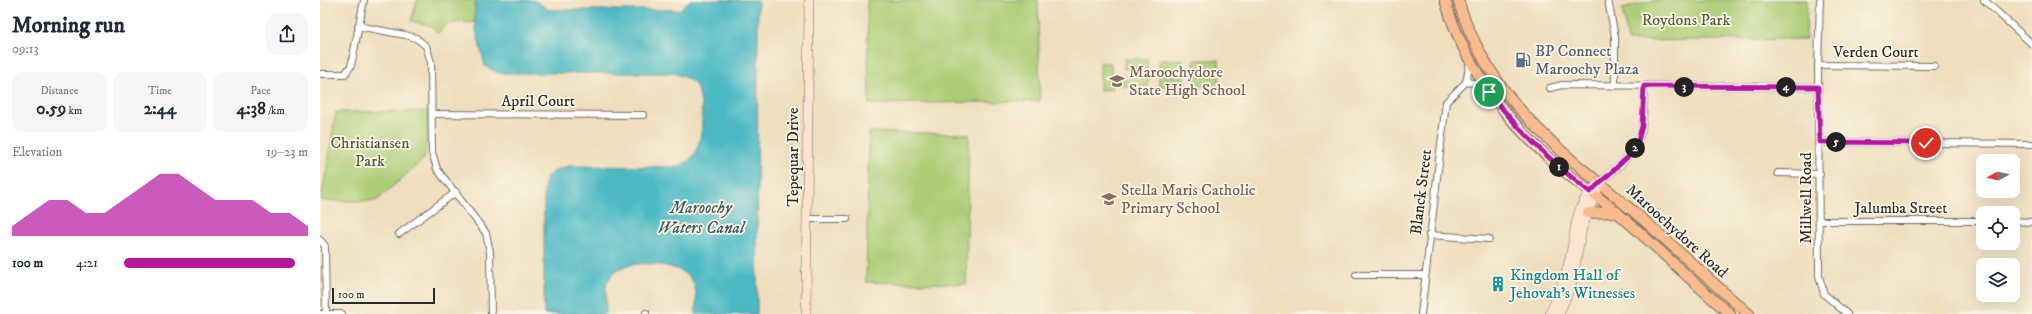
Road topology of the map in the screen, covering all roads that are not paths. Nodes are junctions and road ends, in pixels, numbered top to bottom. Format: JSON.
{"nodes":[{"id":1,"x":364,"y":0,"type":"edge"},
{"id":2,"x":809,"y":0,"type":"edge"},
{"id":3,"x":1445,"y":0,"type":"edge"},
{"id":4,"x":1458,"y":0,"type":"edge"},
{"id":5,"x":1608,"y":0,"type":"edge"},
{"id":6,"x":1820,"y":0,"type":"edge"},
{"id":7,"x":1984,"y":0,"type":"edge"},
{"id":8,"x":358,"y":26,"type":"junction"},
{"id":9,"x":2032,"y":44,"type":"edge"},
{"id":10,"x":1470,"y":60,"type":"junction"},
{"id":11,"x":1818,"y":65,"type":"junction"},
{"id":12,"x":1934,"y":66,"type":"dead end"},
{"id":13,"x":320,"y":74,"type":"edge"},
{"id":14,"x":1466,"y":82,"type":"junction"},
{"id":15,"x":1615,"y":86,"type":"junction"},
{"id":16,"x":1644,"y":86,"type":"junction"},
{"id":17,"x":1818,"y":87,"type":"junction"},
{"id":18,"x":1550,"y":88,"type":"dead end"},
{"id":19,"x":1489,"y":92,"type":"junction"},
{"id":20,"x":432,"y":114,"type":"junction"},
{"id":21,"x":643,"y":115,"type":"dead end"},
{"id":22,"x":1820,"y":142,"type":"junction"},
{"id":23,"x":2032,"y":144,"type":"edge"},
{"id":24,"x":1778,"y":173,"type":"dead end"},
{"id":25,"x":1820,"y":174,"type":"junction"},
{"id":26,"x":1599,"y":184,"type":"junction"},
{"id":27,"x":456,"y":192,"type":"junction"},
{"id":28,"x":1592,"y":194,"type":"junction"},
{"id":29,"x":1617,"y":212,"type":"junction"},
{"id":30,"x":1588,"y":214,"type":"junction"},
{"id":31,"x":847,"y":218,"type":"dead end"},
{"id":32,"x":808,"y":219,"type":"junction"},
{"id":33,"x":1819,"y":221,"type":"junction"},
{"id":34,"x":1976,"y":221,"type":"edge"},
{"id":35,"x":2020,"y":222,"type":"edge"},
{"id":36,"x":2032,"y":222,"type":"edge"},
{"id":37,"x":399,"y":234,"type":"dead end"},
{"id":38,"x":1429,"y":235,"type":"junction"},
{"id":39,"x":1489,"y":239,"type":"dead end"},
{"id":40,"x":320,"y":240,"type":"edge"},
{"id":41,"x":1356,"y":275,"type":"dead end"},
{"id":42,"x":1425,"y":275,"type":"junction"},
{"id":43,"x":320,"y":314,"type":"edge"},
{"id":44,"x":326,"y":314,"type":"edge"},
{"id":45,"x":342,"y":314,"type":"edge"},
{"id":46,"x":491,"y":314,"type":"edge"},
{"id":47,"x":806,"y":314,"type":"edge"},
{"id":48,"x":1421,"y":314,"type":"edge"},
{"id":49,"x":1550,"y":314,"type":"edge"},
{"id":50,"x":1559,"y":314,"type":"edge"},
{"id":51,"x":1730,"y":314,"type":"edge"},
{"id":52,"x":1749,"y":314,"type":"edge"},
{"id":53,"x":1847,"y":314,"type":"edge"}],
"edges":[{"from":1,"to":8,"type":"street"},
{"from":2,"to":32,"type":"street","name":"Tepequar Drive"},
{"from":3,"to":10,"type":"main road","name":"Maroochydore Road"},
{"from":4,"to":26,"type":"main road","name":"Maroochydore Road"},
{"from":5,"to":15,"type":"street"},
{"from":6,"to":11,"type":"street","name":"Millwell Road"},
{"from":7,"to":9,"type":"street"},
{"from":8,"to":13,"type":"street"},
{"from":8,"to":20,"type":"street"},
{"from":10,"to":14,"type":"street"},
{"from":10,"to":19,"type":"main road","name":"Maroochydore Road"},
{"from":11,"to":12,"type":"street","name":"Verden Court"},
{"from":11,"to":17,"type":"street","name":"Millwell Road"},
{"from":14,"to":19,"type":"street"},
{"from":14,"to":38,"type":"street","name":"Blanck Street"},
{"from":15,"to":16,"type":"street"},
{"from":15,"to":18,"type":"street"},
{"from":16,"to":17,"type":"street"},
{"from":16,"to":26,"type":"street"},
{"from":17,"to":22,"type":"street","name":"Millwell Road"},
{"from":19,"to":28,"type":"main road","name":"Maroochydore Road"},
{"from":20,"to":21,"type":"street","name":"April Court"},
{"from":20,"to":27,"type":"street"},
{"from":22,"to":23,"type":"street"},
{"from":22,"to":25,"type":"street","name":"Millwell Road"},
{"from":24,"to":25,"type":"street"},
{"from":25,"to":33,"type":"street","name":"Millwell Road"},
{"from":26,"to":28,"type":"street"},
{"from":26,"to":52,"type":"main road","name":"Maroochydore Road"},
{"from":27,"to":37,"type":"street"},
{"from":27,"to":46,"type":"street"},
{"from":28,"to":29,"type":"main road","name":"Maroochydore Road"},
{"from":28,"to":30,"type":"street"},
{"from":28,"to":49,"type":"street"},
{"from":29,"to":30,"type":"main road"},
{"from":29,"to":51,"type":"main road","name":"Maroochydore Road"},
{"from":30,"to":50,"type":"street"},
{"from":31,"to":32,"type":"street"},
{"from":32,"to":47,"type":"street","name":"Tepequar Drive"},
{"from":33,"to":34,"type":"street","name":"Jalumba Street"},
{"from":33,"to":53,"type":"street","name":"Millwell Road"},
{"from":35,"to":36,"type":"street"},
{"from":38,"to":39,"type":"street"},
{"from":38,"to":42,"type":"street","name":"Blanck Street"},
{"from":40,"to":44,"type":"street"},
{"from":41,"to":42,"type":"street"},
{"from":42,"to":48,"type":"street","name":"Blanck Street"},
{"from":43,"to":44,"type":"street"},
{"from":44,"to":45,"type":"street"}]}
